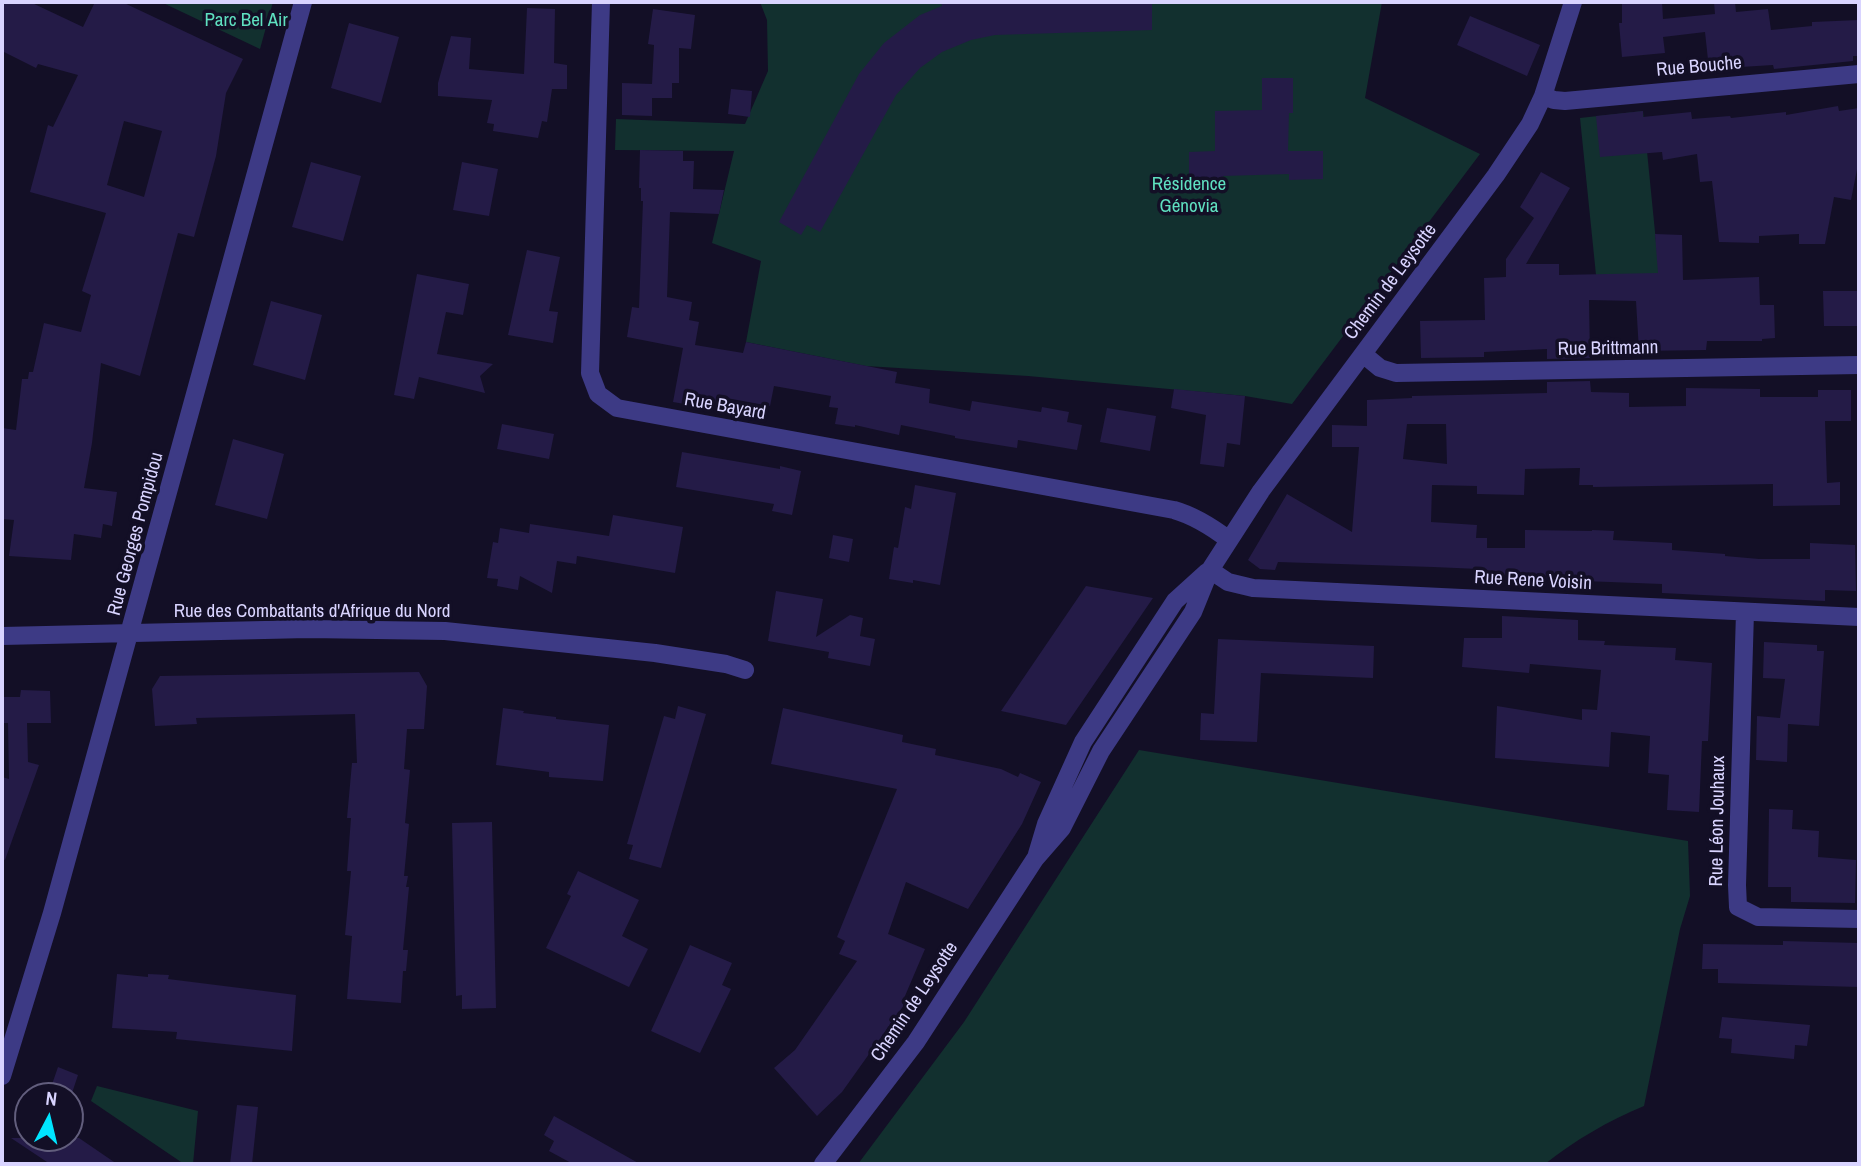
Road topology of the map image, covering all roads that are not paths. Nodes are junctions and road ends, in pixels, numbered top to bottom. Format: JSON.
{"nodes":[{"id":1,"x":303,"y":2,"type":"edge"},
{"id":2,"x":601,"y":2,"type":"edge"},
{"id":3,"x":1573,"y":2,"type":"edge"},
{"id":4,"x":1859,"y":74,"type":"edge"},
{"id":5,"x":1543,"y":96,"type":"junction"},
{"id":6,"x":1363,"y":354,"type":"junction"},
{"id":7,"x":1859,"y":365,"type":"edge"},
{"id":8,"x":1229,"y":540,"type":"junction"},
{"id":9,"x":1210,"y":570,"type":"junction"},
{"id":10,"x":1745,"y":612,"type":"junction"},
{"id":11,"x":1859,"y":617,"type":"edge"},
{"id":12,"x":131,"y":634,"type":"junction"},
{"id":13,"x":2,"y":636,"type":"edge"},
{"id":14,"x":745,"y":670,"type":"dead end"},
{"id":15,"x":1859,"y":919,"type":"edge"},
{"id":16,"x":2,"y":1076,"type":"edge"},
{"id":17,"x":823,"y":1164,"type":"edge"}],
"edges":[{"from":1,"to":12,"type":"street","name":"Rue Georges Pompidou"},
{"from":2,"to":8,"type":"street","name":"Rue Bayard"},
{"from":3,"to":5,"type":"street","name":"Chemin de Leysotte"},
{"from":4,"to":5,"type":"street","name":"Rue Bouche"},
{"from":5,"to":6,"type":"street","name":"Chemin de Leysotte"},
{"from":6,"to":7,"type":"street","name":"Rue Brittmann"},
{"from":6,"to":8,"type":"street","name":"Chemin de Leysotte"},
{"from":8,"to":9,"type":"street","name":"Chemin de Leysotte"},
{"from":9,"to":10,"type":"street","name":"Rue Rene Voisin"},
{"from":9,"to":17,"type":"street","name":"Chemin de Leysotte"},
{"from":10,"to":11,"type":"street","name":"Rue Rene Voisin"},
{"from":10,"to":15,"type":"street","name":"Rue Léon Jouhaux"},
{"from":12,"to":13,"type":"street","name":"Rue des Combattants d'Afrique du Nord"},
{"from":12,"to":14,"type":"street","name":"Rue des Combattants d'Afrique du Nord"},
{"from":12,"to":16,"type":"street","name":"Rue Georges Pompidou"}]}
